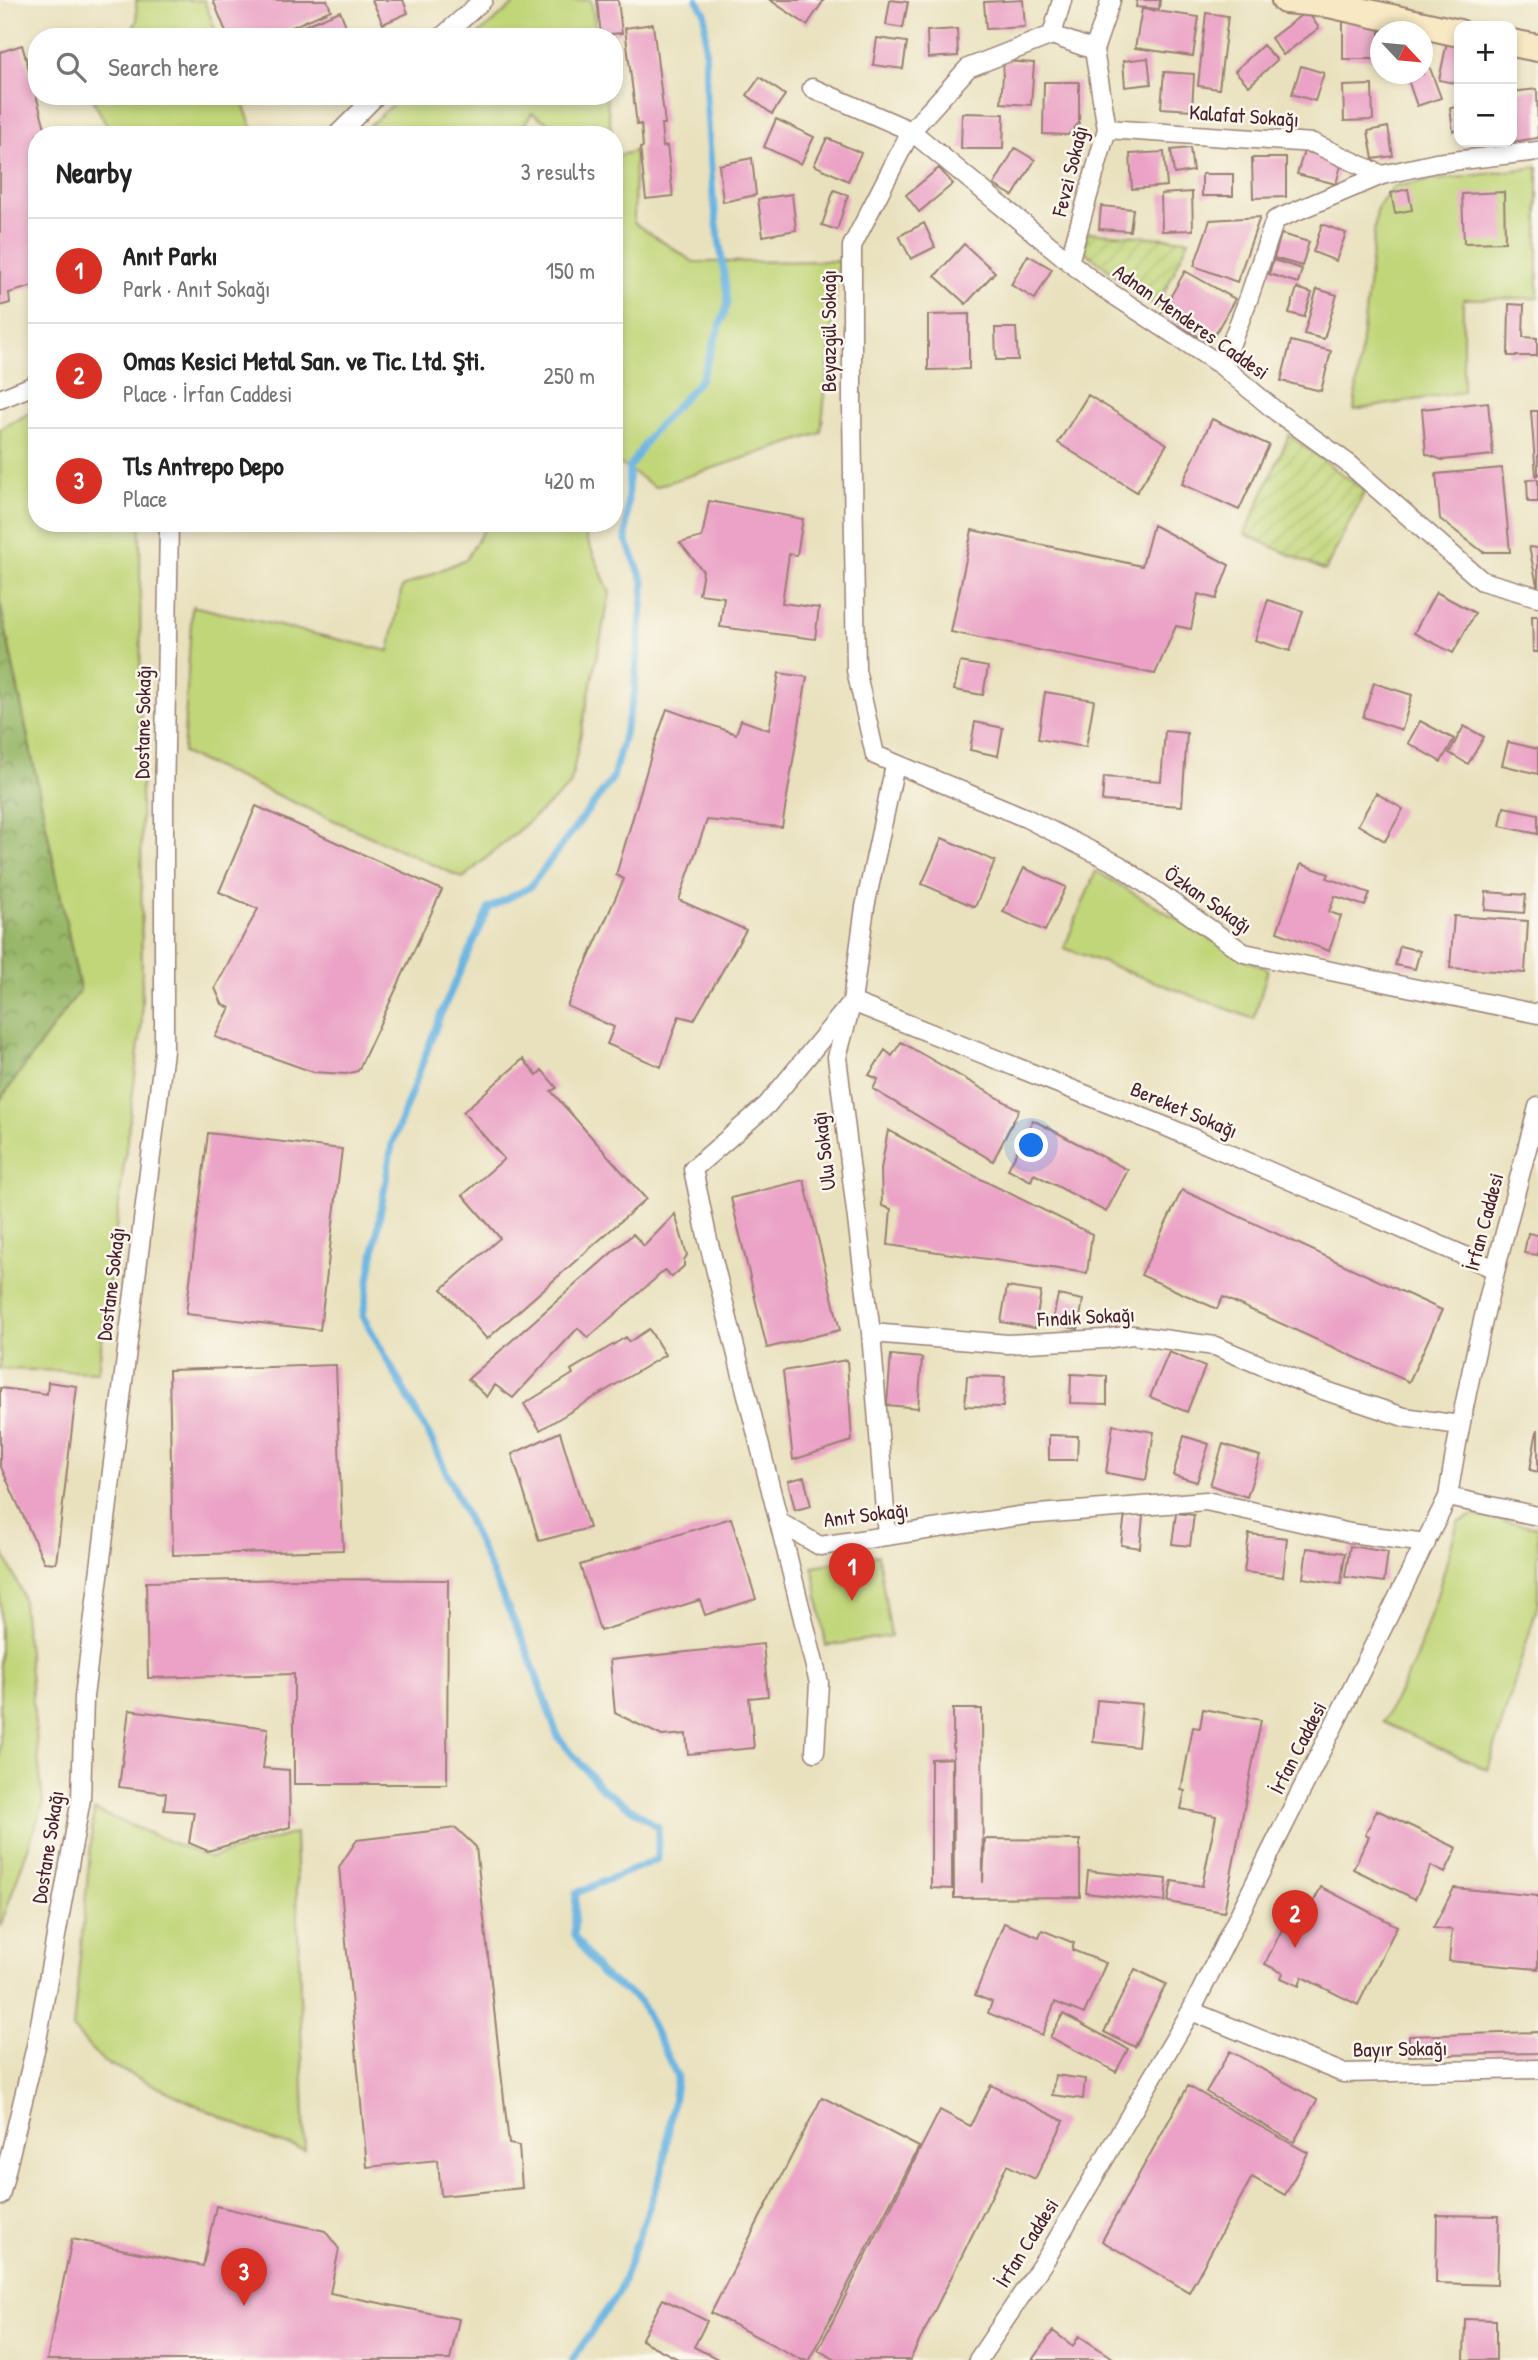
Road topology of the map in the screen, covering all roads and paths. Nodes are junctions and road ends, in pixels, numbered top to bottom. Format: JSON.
{"nodes":[{"id":1,"x":483,"y":0,"type":"edge"},
{"id":2,"x":1062,"y":0,"type":"edge"},
{"id":3,"x":1111,"y":0,"type":"edge"},
{"id":4,"x":1285,"y":0,"type":"edge"},
{"id":5,"x":1333,"y":2,"type":"edge"},
{"id":6,"x":1384,"y":9,"type":"edge"},
{"id":7,"x":452,"y":28,"type":"edge"},
{"id":8,"x":1454,"y":31,"type":"edge"},
{"id":9,"x":1052,"y":35,"type":"junction"},
{"id":10,"x":1517,"y":44,"type":"edge"},
{"id":11,"x":1538,"y":48,"type":"edge"},
{"id":12,"x":1094,"y":50,"type":"junction"},
{"id":13,"x":812,"y":88,"type":"dead end"},
{"id":14,"x":367,"y":105,"type":"edge"},
{"id":15,"x":346,"y":126,"type":"edge"},
{"id":16,"x":1107,"y":129,"type":"junction"},
{"id":17,"x":911,"y":131,"type":"junction"},
{"id":18,"x":1538,"y":151,"type":"edge"},
{"id":19,"x":1382,"y":175,"type":"junction"},
{"id":20,"x":1069,"y":262,"type":"junction"},
{"id":21,"x":1222,"y":366,"type":"junction"},
{"id":22,"x":28,"y":388,"type":"edge"},
{"id":23,"x":0,"y":399,"type":"edge"},
{"id":24,"x":169,"y":532,"type":"edge"},
{"id":25,"x":1538,"y":597,"type":"edge"},
{"id":26,"x":874,"y":755,"type":"joint"},
{"id":27,"x":895,"y":765,"type":"junction"},
{"id":28,"x":852,"y":1002,"type":"junction"},
{"id":29,"x":1538,"y":1014,"type":"edge"},
{"id":30,"x":1538,"y":1107,"type":"edge"},
{"id":31,"x":1495,"y":1269,"type":"junction"},
{"id":32,"x":871,"y":1333,"type":"junction"},
{"id":33,"x":1459,"y":1424,"type":"junction"},
{"id":34,"x":1448,"y":1497,"type":"junction"},
{"id":35,"x":1538,"y":1516,"type":"edge"},
{"id":36,"x":779,"y":1521,"type":"junction"},
{"id":37,"x":887,"y":1536,"type":"junction"},
{"id":38,"x":1426,"y":1543,"type":"junction"},
{"id":39,"x":815,"y":1752,"type":"dead end"},
{"id":40,"x":1191,"y":2011,"type":"junction"},
{"id":41,"x":1538,"y":2069,"type":"edge"},
{"id":42,"x":0,"y":2196,"type":"edge"},
{"id":43,"x":978,"y":2360,"type":"edge"}],
"edges":[{"from":1,"to":7,"type":"street"},
{"from":2,"to":9,"type":"street"},
{"from":3,"to":12,"type":"street","name":"Fevzi Sokağı"},
{"from":4,"to":5,"type":"street"},
{"from":5,"to":6,"type":"street"},
{"from":6,"to":8,"type":"street"},
{"from":9,"to":12,"type":"street"},
{"from":9,"to":17,"type":"street","name":"Beyazgül Sokağı"},
{"from":10,"to":11,"type":"street"},
{"from":12,"to":16,"type":"street","name":"Fevzi Sokağı"},
{"from":13,"to":17,"type":"street","name":"Adnan Menderes Caddesi"},
{"from":14,"to":15,"type":"street"},
{"from":16,"to":19,"type":"street","name":"Kalafat Sokağı"},
{"from":16,"to":20,"type":"street","name":"Fevzi Sokağı"},
{"from":17,"to":20,"type":"street","name":"Adnan Menderes Caddesi"},
{"from":17,"to":26,"type":"street","name":"Beyazgül Sokağı"},
{"from":18,"to":19,"type":"street"},
{"from":19,"to":21,"type":"street"},
{"from":20,"to":21,"type":"street","name":"Adnan Menderes Caddesi"},
{"from":21,"to":25,"type":"street","name":"Adnan Menderes Caddesi"},
{"from":22,"to":23,"type":"street"},
{"from":24,"to":42,"type":"street","name":"Dostane Sokağı"},
{"from":26,"to":27,"type":"street","name":"Özkan Sokağı"},
{"from":27,"to":28,"type":"street","name":"Ulu Sokağı"},
{"from":27,"to":29,"type":"street","name":"Özkan Sokağı"},
{"from":28,"to":31,"type":"street","name":"Bereket Sokağı"},
{"from":28,"to":32,"type":"street","name":"Ulu Sokağı"},
{"from":28,"to":36,"type":"street"},
{"from":30,"to":31,"type":"street","name":"İrfan Caddesi"},
{"from":31,"to":33,"type":"street","name":"İrfan Caddesi"},
{"from":32,"to":33,"type":"street","name":"Fındık Sokağı"},
{"from":32,"to":37,"type":"street","name":"Ulu Sokağı"},
{"from":33,"to":34,"type":"street","name":"İrfan Caddesi"},
{"from":34,"to":35,"type":"street"},
{"from":34,"to":38,"type":"street","name":"İrfan Caddesi"},
{"from":36,"to":37,"type":"street","name":"Anıt Sokağı"},
{"from":36,"to":39,"type":"street"},
{"from":37,"to":38,"type":"street","name":"Anıt Sokağı"},
{"from":38,"to":40,"type":"street","name":"İrfan Caddesi"},
{"from":40,"to":41,"type":"street","name":"Bayır Sokağı"},
{"from":40,"to":43,"type":"street","name":"İrfan Caddesi"}]}
